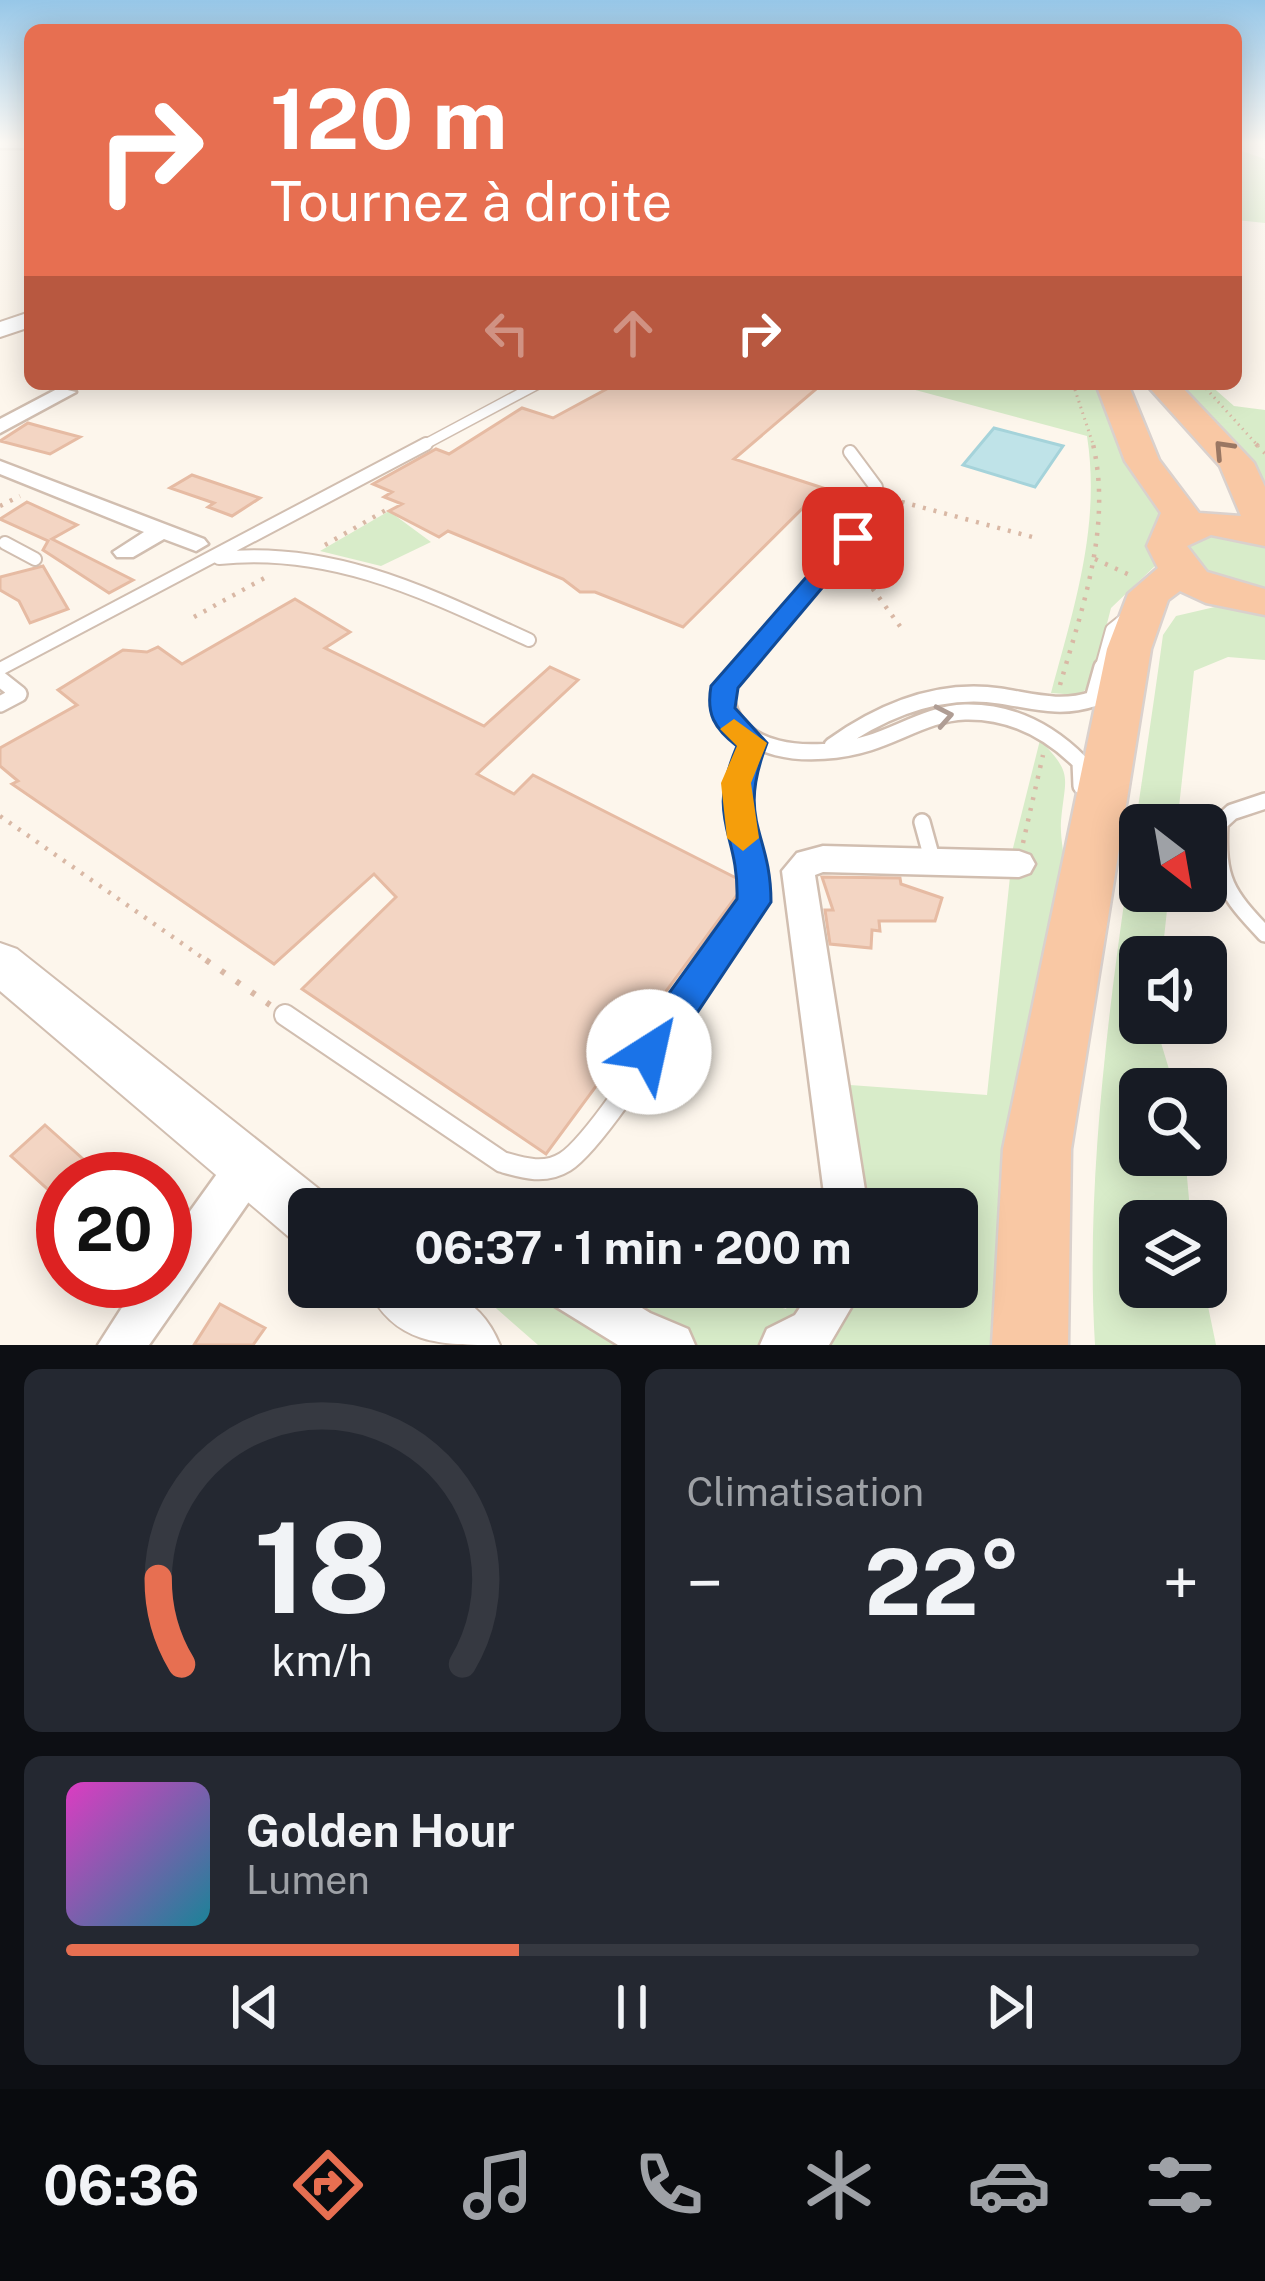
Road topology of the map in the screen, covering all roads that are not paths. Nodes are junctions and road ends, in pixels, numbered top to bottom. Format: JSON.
{"nodes":[{"id":1,"x":526,"y":390,"type":"edge"},
{"id":2,"x":1114,"y":390,"type":"edge"},
{"id":3,"x":1167,"y":390,"type":"edge"},
{"id":4,"x":66,"y":392,"type":"dead end"},
{"id":5,"x":0,"y":427,"type":"edge"},
{"id":6,"x":850,"y":452,"type":"dead end"},
{"id":7,"x":0,"y":467,"type":"edge"},
{"id":8,"x":1265,"y":530,"type":"edge"},
{"id":9,"x":162,"y":531,"type":"junction"},
{"id":10,"x":5,"y":543,"type":"dead end"},
{"id":11,"x":20,"y":550,"type":"junction"},
{"id":12,"x":125,"y":551,"type":"dead end"},
{"id":13,"x":199,"y":553,"type":"junction"},
{"id":14,"x":35,"y":559,"type":"dead end"},
{"id":15,"x":0,"y":561,"type":"edge"},
{"id":16,"x":1166,"y":569,"type":"junction"},
{"id":17,"x":1265,"y":602,"type":"edge"},
{"id":18,"x":529,"y":640,"type":"dead end"},
{"id":19,"x":0,"y":669,"type":"edge"},
{"id":20,"x":0,"y":679,"type":"edge"},
{"id":21,"x":0,"y":704,"type":"edge"},
{"id":22,"x":753,"y":743,"type":"junction"},
{"id":23,"x":832,"y":746,"type":"junction"},
{"id":24,"x":1078,"y":797,"type":"dead end"},
{"id":25,"x":1265,"y":801,"type":"edge"},
{"id":26,"x":922,"y":822,"type":"dead end"},
{"id":27,"x":933,"y":862,"type":"junction"},
{"id":28,"x":1019,"y":864,"type":"dead end"},
{"id":29,"x":1265,"y":934,"type":"edge"},
{"id":30,"x":2,"y":968,"type":"edge"},
{"id":31,"x":284,"y":1015,"type":"road end"},
{"id":32,"x":248,"y":1168,"type":"junction"},
{"id":33,"x":844,"y":1188,"type":"edge"},
{"id":34,"x":288,"y":1200,"type":"edge"},
{"id":35,"x":431,"y":1308,"type":"edge"},
{"id":36,"x":600,"y":1308,"type":"edge"},
{"id":37,"x":827,"y":1308,"type":"edge"},
{"id":38,"x":122,"y":1345,"type":"edge"},
{"id":39,"x":469,"y":1345,"type":"edge"},
{"id":40,"x":673,"y":1345,"type":"edge"},
{"id":41,"x":782,"y":1345,"type":"edge"},
{"id":42,"x":1030,"y":1345,"type":"edge"}],
"edges":[{"from":1,"to":13,"type":"lane"},
{"from":2,"to":16,"type":"highway"},
{"from":8,"to":3,"type":"highway","one_way":true},
{"from":4,"to":5,"type":"street"},
{"from":6,"to":22,"type":"lane"},
{"from":7,"to":9,"type":"street"},
{"from":8,"to":16,"type":"highway"},
{"from":9,"to":12,"type":"street"},
{"from":9,"to":13,"type":"street"},
{"from":10,"to":11,"type":"lane"},
{"from":11,"to":14,"type":"lane"},
{"from":11,"to":15,"type":"lane"},
{"from":13,"to":18,"type":"lane"},
{"from":13,"to":19,"type":"lane"},
{"from":16,"to":17,"type":"highway"},
{"from":16,"to":23,"type":"lane"},
{"from":16,"to":42,"type":"highway"},
{"from":20,"to":21,"type":"lane"},
{"from":22,"to":23,"type":"lane"},
{"from":22,"to":31,"type":"lane"},
{"from":23,"to":24,"type":"lane","one_way":true},
{"from":25,"to":29,"type":"lane"},
{"from":26,"to":27,"type":"lane"},
{"from":27,"to":28,"type":"street"},
{"from":27,"to":33,"type":"street"},
{"from":30,"to":32,"type":"street"},
{"from":32,"to":34,"type":"street"},
{"from":32,"to":38,"type":"street"},
{"from":35,"to":39,"type":"street"},
{"from":36,"to":40,"type":"street"},
{"from":37,"to":41,"type":"street"}]}
